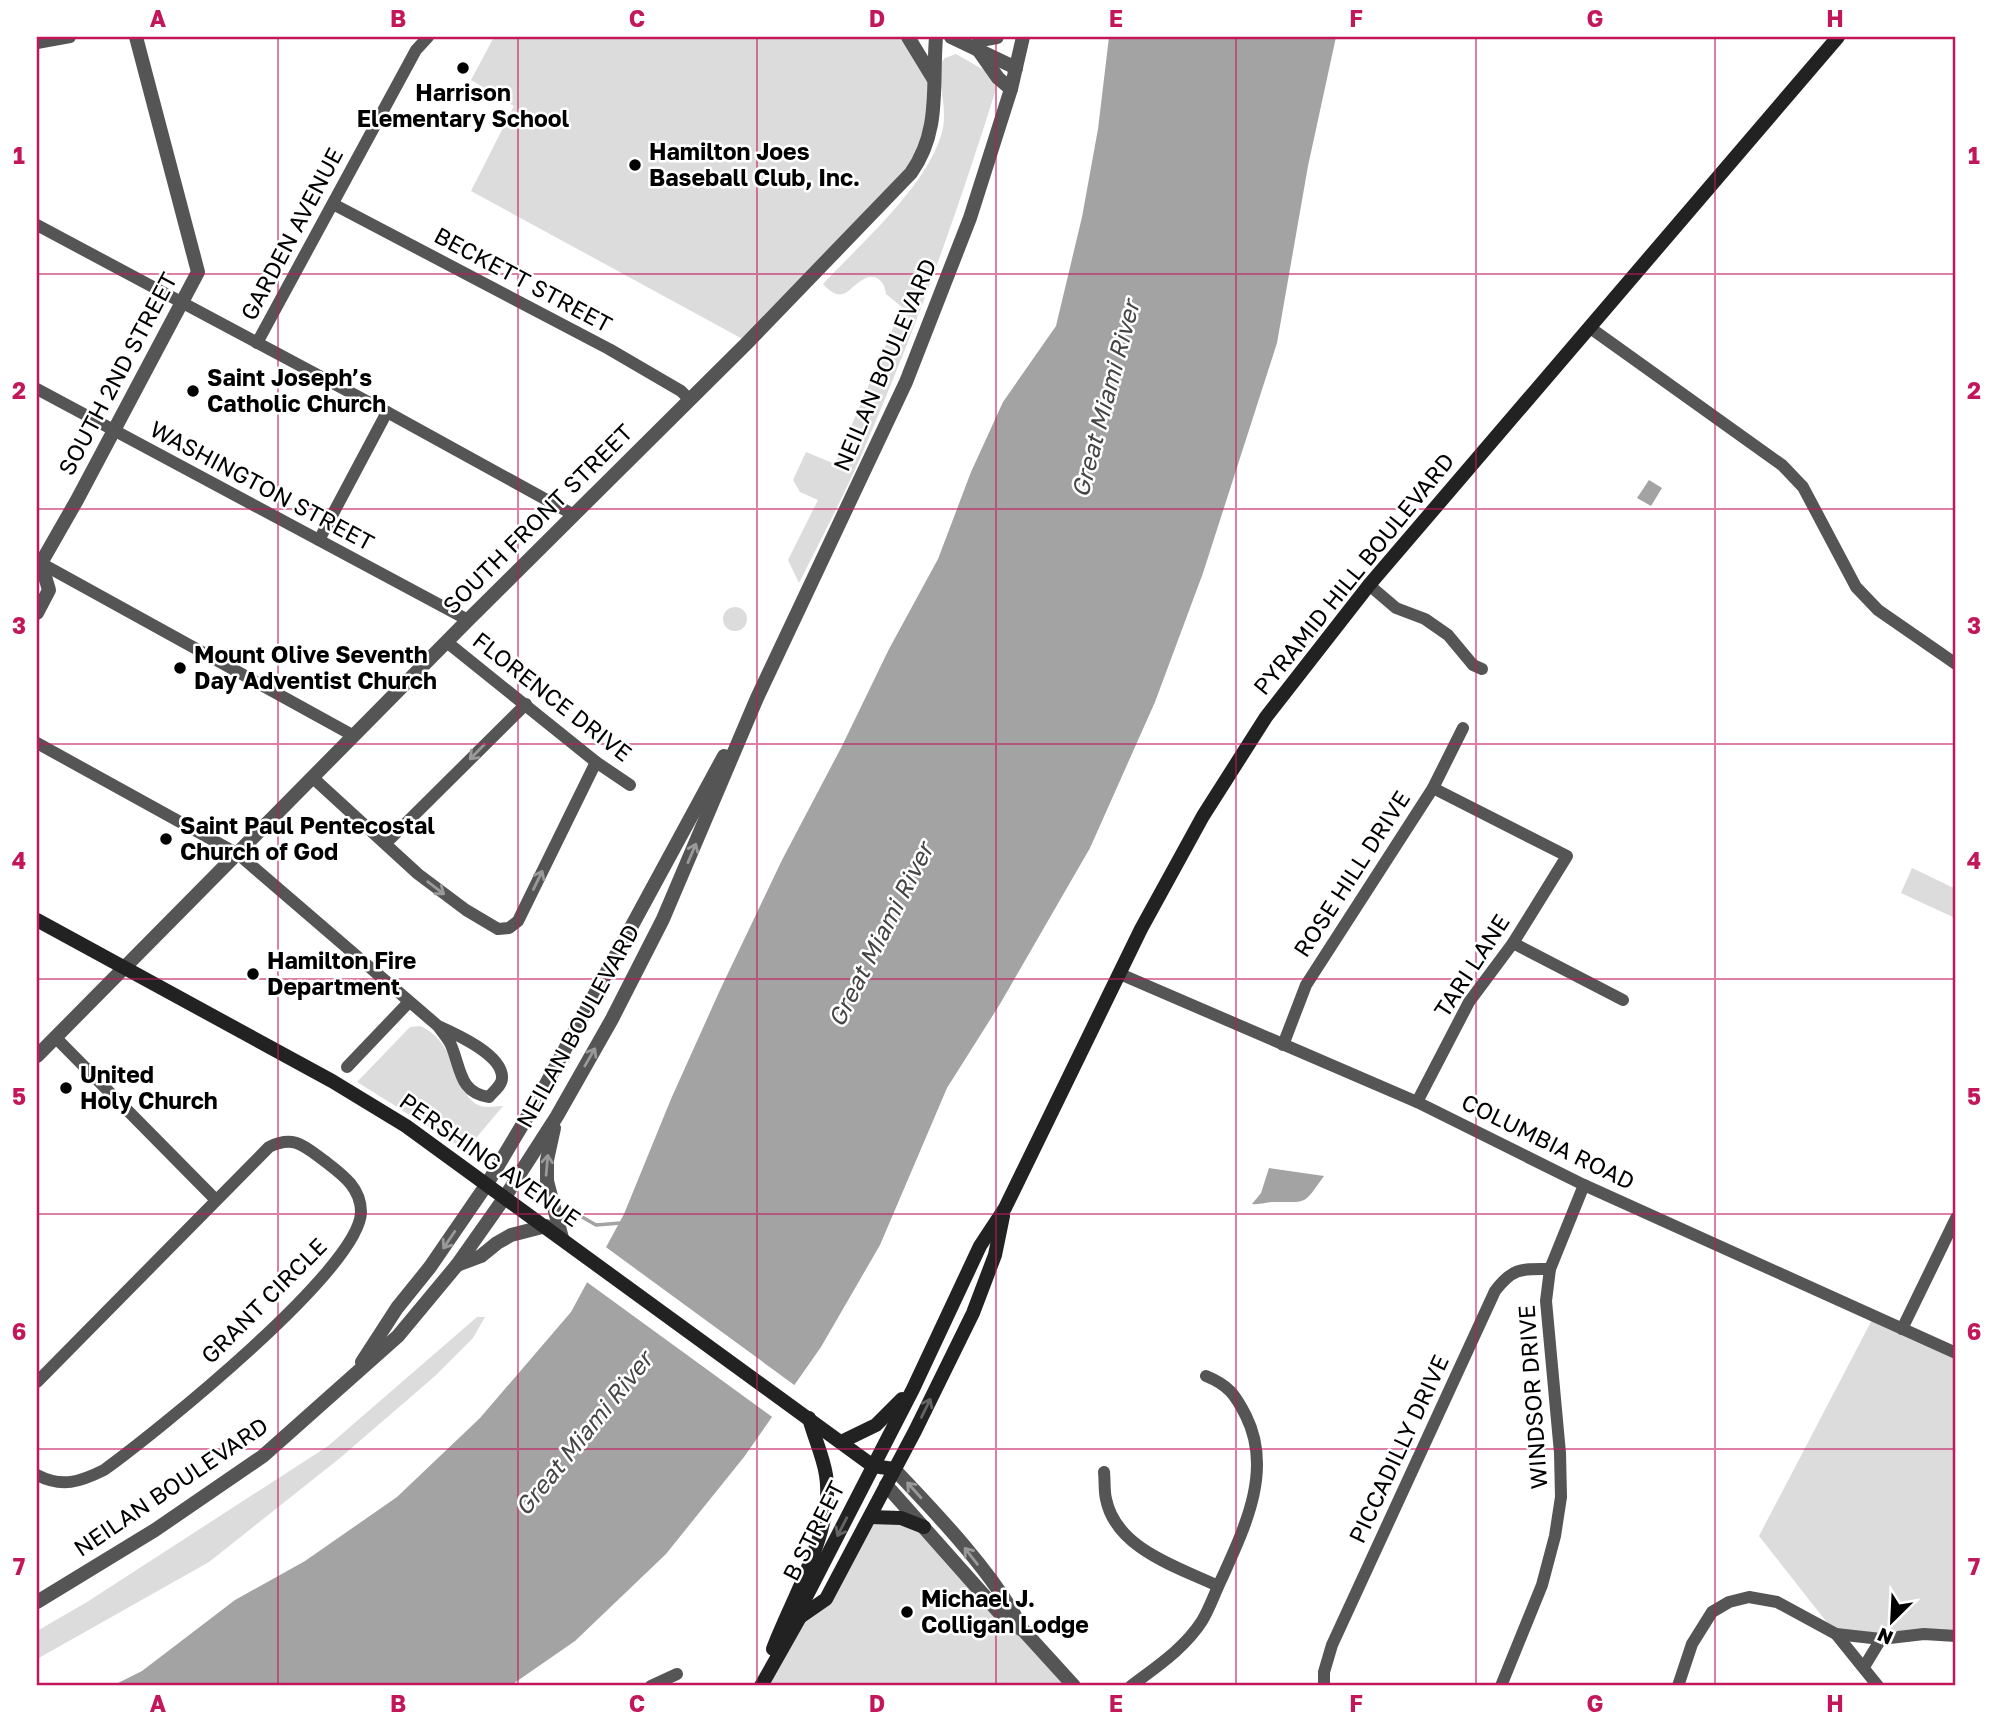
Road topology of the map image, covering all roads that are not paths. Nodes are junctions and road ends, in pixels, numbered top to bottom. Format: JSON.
{"nodes":[{"id":1,"x":70,"y":37,"type":"edge"},
{"id":2,"x":136,"y":37,"type":"edge"},
{"id":3,"x":428,"y":37,"type":"edge"},
{"id":4,"x":908,"y":37,"type":"edge"},
{"id":5,"x":936,"y":37,"type":"edge"},
{"id":6,"x":951,"y":37,"type":"edge"},
{"id":7,"x":997,"y":37,"type":"edge"},
{"id":8,"x":1023,"y":37,"type":"edge"},
{"id":9,"x":1838,"y":37,"type":"edge"},
{"id":10,"x":37,"y":43,"type":"edge"},
{"id":11,"x":979,"y":43,"type":"edge"},
{"id":12,"x":1016,"y":68,"type":"junction"},
{"id":13,"x":933,"y":78,"type":"junction"},
{"id":14,"x":1011,"y":89,"type":"junction"},
{"id":15,"x":333,"y":204,"type":"junction"},
{"id":16,"x":37,"y":225,"type":"edge"},
{"id":17,"x":183,"y":304,"type":"junction"},
{"id":18,"x":1589,"y":327,"type":"junction"},
{"id":19,"x":257,"y":343,"type":"junction"},
{"id":20,"x":37,"y":390,"type":"edge"},
{"id":21,"x":689,"y":399,"type":"junction"},
{"id":22,"x":387,"y":412,"type":"junction"},
{"id":23,"x":113,"y":430,"type":"junction"},
{"id":24,"x":574,"y":515,"type":"junction"},
{"id":25,"x":319,"y":540,"type":"junction"},
{"id":26,"x":38,"y":563,"type":"edge"},
{"id":27,"x":1369,"y":585,"type":"junction"},
{"id":28,"x":37,"y":613,"type":"edge"},
{"id":29,"x":468,"y":620,"type":"junction"},
{"id":30,"x":448,"y":643,"type":"junction"},
{"id":31,"x":1956,"y":664,"type":"edge"},
{"id":32,"x":1482,"y":669,"type":"dead end"},
{"id":33,"x":757,"y":698,"type":"junction"},
{"id":34,"x":526,"y":704,"type":"junction"},
{"id":35,"x":1464,"y":728,"type":"dead end"},
{"id":36,"x":354,"y":736,"type":"junction"},
{"id":37,"x":37,"y":743,"type":"edge"},
{"id":38,"x":596,"y":762,"type":"junction"},
{"id":39,"x":312,"y":778,"type":"junction"},
{"id":40,"x":630,"y":785,"type":"dead end"},
{"id":41,"x":1433,"y":788,"type":"junction"},
{"id":42,"x":386,"y":843,"type":"junction"},
{"id":43,"x":238,"y":854,"type":"junction"},
{"id":44,"x":37,"y":920,"type":"edge"},
{"id":45,"x":1513,"y":943,"type":"junction"},
{"id":46,"x":125,"y":969,"type":"junction"},
{"id":47,"x":1120,"y":974,"type":"junction"},
{"id":48,"x":1623,"y":1000,"type":"dead end"},
{"id":49,"x":409,"y":1002,"type":"junction"},
{"id":50,"x":438,"y":1026,"type":"junction"},
{"id":51,"x":55,"y":1037,"type":"junction"},
{"id":52,"x":1283,"y":1045,"type":"junction"},
{"id":53,"x":37,"y":1056,"type":"edge"},
{"id":54,"x":347,"y":1067,"type":"dead end"},
{"id":55,"x":1417,"y":1102,"type":"junction"},
{"id":56,"x":557,"y":1116,"type":"junction"},
{"id":57,"x":487,"y":1184,"type":"junction"},
{"id":58,"x":1584,"y":1185,"type":"junction"},
{"id":59,"x":505,"y":1197,"type":"junction"},
{"id":60,"x":216,"y":1200,"type":"junction"},
{"id":61,"x":1005,"y":1208,"type":"junction"},
{"id":62,"x":1956,"y":1219,"type":"edge"},
{"id":63,"x":546,"y":1226,"type":"junction"},
{"id":64,"x":562,"y":1238,"type":"junction"},
{"id":65,"x":457,"y":1265,"type":"junction"},
{"id":66,"x":1550,"y":1269,"type":"junction"},
{"id":67,"x":1902,"y":1329,"type":"junction"},
{"id":68,"x":1956,"y":1353,"type":"edge"},
{"id":69,"x":357,"y":1373,"type":"junction"},
{"id":70,"x":1206,"y":1376,"type":"dead end"},
{"id":71,"x":37,"y":1382,"type":"edge"},
{"id":72,"x":913,"y":1388,"type":"junction"},
{"id":73,"x":809,"y":1418,"type":"junction"},
{"id":74,"x":841,"y":1442,"type":"junction"},
{"id":75,"x":873,"y":1466,"type":"junction"},
{"id":76,"x":894,"y":1469,"type":"junction"},
{"id":77,"x":1104,"y":1472,"type":"dead end"},
{"id":78,"x":37,"y":1475,"type":"edge"},
{"id":79,"x":886,"y":1485,"type":"junction"},
{"id":80,"x":870,"y":1517,"type":"junction"},
{"id":81,"x":924,"y":1527,"type":"junction"},
{"id":82,"x":1218,"y":1586,"type":"junction"},
{"id":83,"x":37,"y":1602,"type":"edge"},
{"id":84,"x":800,"y":1617,"type":"junction"},
{"id":85,"x":1024,"y":1632,"type":"junction"},
{"id":86,"x":1836,"y":1634,"type":"junction"},
{"id":87,"x":1956,"y":1636,"type":"edge"},
{"id":88,"x":1881,"y":1639,"type":"junction"},
{"id":89,"x":1864,"y":1667,"type":"junction"},
{"id":90,"x":769,"y":1670,"type":"junction"},
{"id":91,"x":677,"y":1674,"type":"dead end"},
{"id":92,"x":651,"y":1686,"type":"edge"},
{"id":93,"x":761,"y":1686,"type":"edge"},
{"id":94,"x":1073,"y":1686,"type":"edge"},
{"id":95,"x":1131,"y":1686,"type":"edge"},
{"id":96,"x":1324,"y":1686,"type":"edge"},
{"id":97,"x":1501,"y":1686,"type":"edge"},
{"id":98,"x":1678,"y":1686,"type":"edge"},
{"id":99,"x":1878,"y":1686,"type":"edge"}],
"edges":[{"from":1,"to":10,"type":"street"},
{"from":2,"to":17,"type":"street","name":"SOUTH 2ND STREET"},
{"from":3,"to":15,"type":"street","name":"GARDEN AVENUE"},
{"from":4,"to":13,"type":"street"},
{"from":5,"to":13,"type":"street","name":"SOUTH FRONT STREET"},
{"from":6,"to":11,"type":"street"},
{"from":7,"to":11,"type":"street"},
{"from":8,"to":12,"type":"street","name":"NEILAN BOULEVARD"},
{"from":9,"to":18,"type":"main road","name":"PYRAMID HILL BOULEVARD"},
{"from":11,"to":12,"type":"street"},
{"from":11,"to":14,"type":"street"},
{"from":12,"to":14,"type":"street","name":"NEILAN BOULEVARD"},
{"from":13,"to":21,"type":"street","name":"SOUTH FRONT STREET"},
{"from":14,"to":33,"type":"street","name":"NEILAN BOULEVARD"},
{"from":15,"to":19,"type":"street","name":"GARDEN AVENUE"},
{"from":15,"to":21,"type":"street","name":"BECKETT STREET"},
{"from":16,"to":17,"type":"street"},
{"from":17,"to":19,"type":"street"},
{"from":17,"to":23,"type":"street","name":"SOUTH 2ND STREET"},
{"from":18,"to":27,"type":"main road","name":"PYRAMID HILL BOULEVARD"},
{"from":18,"to":31,"type":"street"},
{"from":19,"to":22,"type":"street"},
{"from":20,"to":23,"type":"street","name":"WASHINGTON STREET"},
{"from":21,"to":24,"type":"street","name":"SOUTH FRONT STREET"},
{"from":22,"to":24,"type":"street"},
{"from":22,"to":25,"type":"street"},
{"from":23,"to":25,"type":"street","name":"WASHINGTON STREET"},
{"from":23,"to":26,"type":"street","name":"SOUTH 2ND STREET"},
{"from":24,"to":29,"type":"street","name":"SOUTH FRONT STREET"},
{"from":25,"to":29,"type":"street","name":"WASHINGTON STREET"},
{"from":26,"to":28,"type":"street"},
{"from":26,"to":36,"type":"street"},
{"from":27,"to":32,"type":"street"},
{"from":27,"to":47,"type":"main road","name":"PYRAMID HILL BOULEVARD"},
{"from":29,"to":30,"type":"street","name":"SOUTH FRONT STREET"},
{"from":30,"to":34,"type":"street","name":"FLORENCE DRIVE"},
{"from":30,"to":36,"type":"street","name":"SOUTH FRONT STREET"},
{"from":56,"to":33,"type":"street","name":"NEILAN BOULEVARD","one_way":true},
{"from":33,"to":57,"type":"street","name":"NEILAN BOULEVARD"},
{"from":34,"to":38,"type":"street","name":"FLORENCE DRIVE"},
{"from":34,"to":42,"type":"street","one_way":true},
{"from":35,"to":41,"type":"street","name":"ROSE HILL DRIVE"},
{"from":36,"to":39,"type":"street","name":"SOUTH FRONT STREET"},
{"from":37,"to":43,"type":"street"},
{"from":38,"to":40,"type":"street","name":"FLORENCE DRIVE"},
{"from":42,"to":38,"type":"street","one_way":true},
{"from":39,"to":42,"type":"street"},
{"from":39,"to":43,"type":"street","name":"SOUTH FRONT STREET"},
{"from":41,"to":45,"type":"street","name":"TARI LANE"},
{"from":41,"to":52,"type":"street","name":"ROSE HILL DRIVE"},
{"from":43,"to":46,"type":"street","name":"SOUTH FRONT STREET"},
{"from":43,"to":49,"type":"street"},
{"from":44,"to":46,"type":"main road","name":"PERSHING AVENUE"},
{"from":45,"to":48,"type":"street"},
{"from":45,"to":55,"type":"street","name":"TARI LANE"},
{"from":46,"to":51,"type":"street","name":"SOUTH FRONT STREET"},
{"from":46,"to":57,"type":"main road","name":"PERSHING AVENUE"},
{"from":47,"to":52,"type":"street","name":"COLUMBIA ROAD"},
{"from":47,"to":61,"type":"main road","name":"PYRAMID HILL BOULEVARD"},
{"from":49,"to":50,"type":"street"},
{"from":49,"to":54,"type":"street"},
{"from":50,"to":50,"type":"street"},
{"from":51,"to":53,"type":"street","name":"SOUTH FRONT STREET"},
{"from":51,"to":60,"type":"street"},
{"from":52,"to":55,"type":"street","name":"COLUMBIA ROAD"},
{"from":55,"to":58,"type":"street","name":"COLUMBIA ROAD"},
{"from":56,"to":59,"type":"street","name":"NEILAN BOULEVARD"},
{"from":64,"to":56,"type":"street","one_way":true},
{"from":57,"to":59,"type":"main road","name":"PERSHING AVENUE"},
{"from":57,"to":69,"type":"street","name":"NEILAN BOULEVARD","one_way":true},
{"from":58,"to":66,"type":"street","name":"WINDSOR DRIVE"},
{"from":58,"to":67,"type":"street","name":"COLUMBIA ROAD"},
{"from":59,"to":63,"type":"main road","name":"PERSHING AVENUE"},
{"from":59,"to":65,"type":"street","name":"NEILAN BOULEVARD"},
{"from":60,"to":71,"type":"street"},
{"from":60,"to":78,"type":"street","name":"GRANT CIRCLE"},
{"from":61,"to":72,"type":"main road","name":"PYRAMID HILL BOULEVARD"},
{"from":76,"to":61,"type":"main road","name":"PYRAMID HILL BOULEVARD","one_way":true},
{"from":62,"to":67,"type":"street"},
{"from":63,"to":64,"type":"main road","name":"PERSHING AVENUE"},
{"from":63,"to":65,"type":"street"},
{"from":64,"to":73,"type":"main road","name":"PERSHING AVENUE"},
{"from":65,"to":69,"type":"street","name":"NEILAN BOULEVARD"},
{"from":66,"to":96,"type":"street","name":"PICCADILLY DRIVE"},
{"from":66,"to":97,"type":"street","name":"WINDSOR DRIVE"},
{"from":67,"to":68,"type":"street","name":"COLUMBIA ROAD"},
{"from":69,"to":83,"type":"street","name":"NEILAN BOULEVARD"},
{"from":70,"to":82,"type":"street"},
{"from":72,"to":74,"type":"main road"},
{"from":72,"to":75,"type":"main road","name":"PYRAMID HILL BOULEVARD"},
{"from":73,"to":74,"type":"main road","name":"PERSHING AVENUE"},
{"from":73,"to":90,"type":"main road"},
{"from":74,"to":75,"type":"main road","name":"PERSHING AVENUE"},
{"from":75,"to":76,"type":"main road","name":"PERSHING AVENUE"},
{"from":75,"to":79,"type":"main road"},
{"from":75,"to":84,"type":"main road","name":"B STREET","one_way":true},
{"from":76,"to":79,"type":"main road","name":"PYRAMID HILL BOULEVARD"},
{"from":85,"to":76,"type":"street","one_way":true},
{"from":77,"to":82,"type":"street"},
{"from":79,"to":80,"type":"main road","name":"B STREET"},
{"from":79,"to":81,"type":"street"},
{"from":80,"to":81,"type":"main road"},
{"from":80,"to":84,"type":"main road","name":"B STREET"},
{"from":81,"to":85,"type":"street"},
{"from":82,"to":95,"type":"street"},
{"from":84,"to":90,"type":"main road","name":"B STREET"},
{"from":85,"to":94,"type":"street"},
{"from":86,"to":88,"type":"street"},
{"from":86,"to":89,"type":"street"},
{"from":86,"to":98,"type":"street"},
{"from":87,"to":88,"type":"street"},
{"from":88,"to":89,"type":"street"},
{"from":89,"to":99,"type":"street"},
{"from":90,"to":93,"type":"main road","name":"B STREET"},
{"from":91,"to":92,"type":"street"}]}
